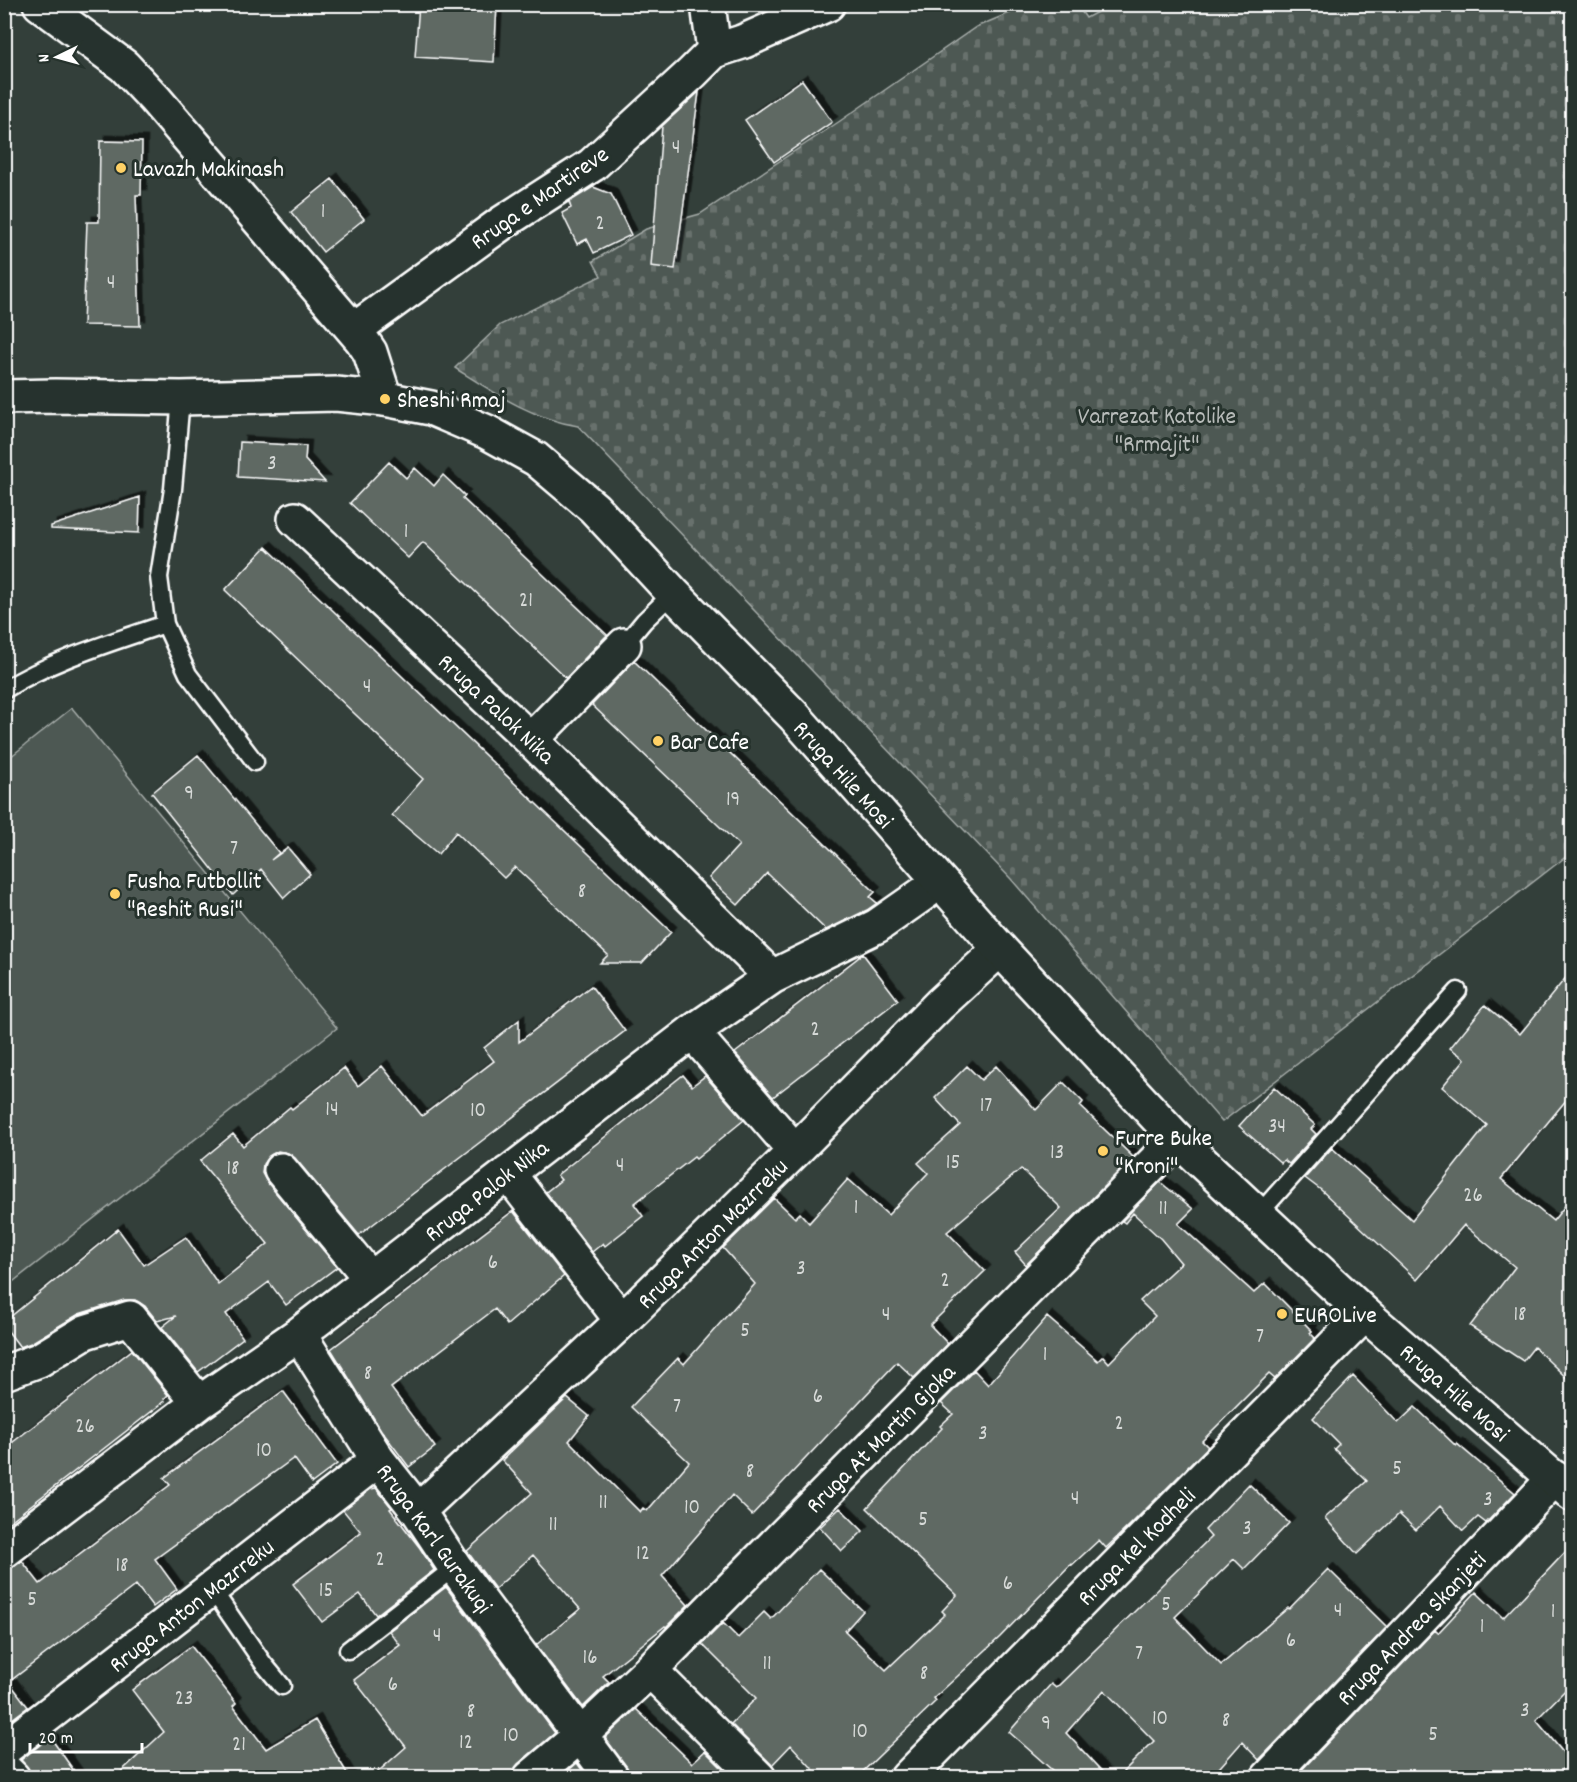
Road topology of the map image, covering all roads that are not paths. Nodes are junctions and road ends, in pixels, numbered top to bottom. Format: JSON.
{"nodes":[{"id":1,"x":40,"y":4,"type":"edge"},
{"id":2,"x":708,"y":4,"type":"edge"},
{"id":3,"x":828,"y":4,"type":"edge"},
{"id":4,"x":714,"y":51,"type":"junction"},
{"id":5,"x":354,"y":330,"type":"junction"},
{"id":6,"x":4,"y":397,"type":"edge"},
{"id":7,"x":181,"y":398,"type":"junction"},
{"id":8,"x":384,"y":399,"type":"junction"},
{"id":9,"x":295,"y":519,"type":"dead end"},
{"id":10,"x":673,"y":593,"type":"junction"},
{"id":11,"x":165,"y":624,"type":"junction"},
{"id":12,"x":624,"y":645,"type":"joint"},
{"id":13,"x":4,"y":690,"type":"edge"},
{"id":14,"x":531,"y":740,"type":"junction"},
{"id":15,"x":255,"y":762,"type":"dead end"},
{"id":16,"x":940,"y":882,"type":"junction"},
{"id":17,"x":1000,"y":949,"type":"junction"},
{"id":18,"x":772,"y":977,"type":"junction"},
{"id":19,"x":1458,"y":991,"type":"dead end"},
{"id":20,"x":692,"y":1032,"type":"junction"},
{"id":21,"x":1177,"y":1139,"type":"junction"},
{"id":22,"x":795,"y":1151,"type":"junction"},
{"id":23,"x":281,"y":1170,"type":"dead end"},
{"id":24,"x":508,"y":1173,"type":"junction"},
{"id":25,"x":1257,"y":1216,"type":"junction"},
{"id":26,"x":371,"y":1279,"type":"junction"},
{"id":27,"x":1365,"y":1314,"type":"junction"},
{"id":28,"x":622,"y":1322,"type":"junction"},
{"id":29,"x":299,"y":1334,"type":"junction"},
{"id":30,"x":4,"y":1373,"type":"edge"},
{"id":31,"x":200,"y":1403,"type":"junction"},
{"id":32,"x":378,"y":1460,"type":"junction"},
{"id":33,"x":1563,"y":1486,"type":"edge"},
{"id":34,"x":418,"y":1511,"type":"junction"},
{"id":35,"x":4,"y":1551,"type":"edge"},
{"id":36,"x":455,"y":1567,"type":"junction"},
{"id":37,"x":212,"y":1589,"type":"junction"},
{"id":38,"x":348,"y":1650,"type":"dead end"},
{"id":39,"x":650,"y":1670,"type":"junction"},
{"id":40,"x":282,"y":1686,"type":"dead end"},
{"id":41,"x":581,"y":1735,"type":"junction"},
{"id":42,"x":4,"y":1749,"type":"edge"},
{"id":43,"x":4,"y":1769,"type":"edge"},
{"id":44,"x":13,"y":1778,"type":"edge"},
{"id":45,"x":530,"y":1778,"type":"edge"},
{"id":46,"x":612,"y":1778,"type":"edge"},
{"id":47,"x":759,"y":1778,"type":"edge"},
{"id":48,"x":907,"y":1778,"type":"edge"},
{"id":49,"x":1268,"y":1778,"type":"edge"}],
"edges":[{"from":1,"to":5,"type":"street"},
{"from":2,"to":4,"type":"street"},
{"from":3,"to":4,"type":"street","name":"Rruga e Martireve"},
{"from":4,"to":5,"type":"street","name":"Rruga e Martireve"},
{"from":5,"to":8,"type":"street"},
{"from":6,"to":7,"type":"street","name":"Rruga Hile Mosi"},
{"from":7,"to":8,"type":"street","name":"Rruga Hile Mosi"},
{"from":7,"to":11,"type":"lane"},
{"from":8,"to":10,"type":"street","name":"Rruga Hile Mosi"},
{"from":9,"to":14,"type":"street","name":"Rruga Palok Nika"},
{"from":10,"to":12,"type":"lane"},
{"from":10,"to":16,"type":"street","name":"Rruga Hile Mosi"},
{"from":11,"to":13,"type":"lane"},
{"from":11,"to":15,"type":"lane"},
{"from":12,"to":14,"type":"street"},
{"from":14,"to":18,"type":"street","name":"Rruga Palok Nika"},
{"from":16,"to":17,"type":"street","name":"Rruga Hile Mosi"},
{"from":16,"to":18,"type":"street","name":"Rruga Palok Nika"},
{"from":17,"to":21,"type":"street","name":"Rruga Hile Mosi"},
{"from":17,"to":22,"type":"street","name":"Rruga Anton Mazrreku"},
{"from":18,"to":20,"type":"street","name":"Rruga Palok Nika"},
{"from":19,"to":25,"type":"lane"},
{"from":20,"to":22,"type":"street"},
{"from":20,"to":24,"type":"street","name":"Rruga Palok Nika"},
{"from":21,"to":25,"type":"street","name":"Rruga Hile Mosi"},
{"from":21,"to":39,"type":"street","name":"Rruga At Martin Gjoka"},
{"from":22,"to":28,"type":"street","name":"Rruga Anton Mazrreku"},
{"from":23,"to":26,"type":"street"},
{"from":24,"to":26,"type":"street","name":"Rruga Palok Nika"},
{"from":24,"to":28,"type":"street"},
{"from":25,"to":27,"type":"street","name":"Rruga Hile Mosi"},
{"from":26,"to":29,"type":"street","name":"Rruga Palok Nika"},
{"from":27,"to":33,"type":"street","name":"Rruga Hile Mosi"},
{"from":27,"to":48,"type":"street","name":"Rruga Kel Kodheli"},
{"from":28,"to":34,"type":"street","name":"Rruga Anton Mazrreku"},
{"from":29,"to":31,"type":"street","name":"Rruga Palok Nika"},
{"from":29,"to":32,"type":"street","name":"Rruga Karl Gurakuqi"},
{"from":30,"to":31,"type":"street"},
{"from":31,"to":35,"type":"street","name":"Rruga Palok Nika"},
{"from":32,"to":34,"type":"street","name":"Rruga Karl Gurakuqi"},
{"from":32,"to":37,"type":"street","name":"Rruga Anton Mazrreku"},
{"from":33,"to":49,"type":"street","name":"Rruga Andrea Skanjeti"},
{"from":34,"to":36,"type":"street","name":"Rruga Karl Gurakuqi"},
{"from":36,"to":38,"type":"lane"},
{"from":36,"to":41,"type":"street","name":"Rruga Karl Gurakuqi"},
{"from":37,"to":40,"type":"lane"},
{"from":37,"to":42,"type":"street","name":"Rruga Anton Mazrreku"},
{"from":39,"to":41,"type":"street","name":"Rruga At Martin Gjoka"},
{"from":39,"to":47,"type":"street"},
{"from":41,"to":45,"type":"street"},
{"from":41,"to":46,"type":"street","name":"Rruga Karl Gurakuqi"},
{"from":43,"to":44,"type":"street"}]}
